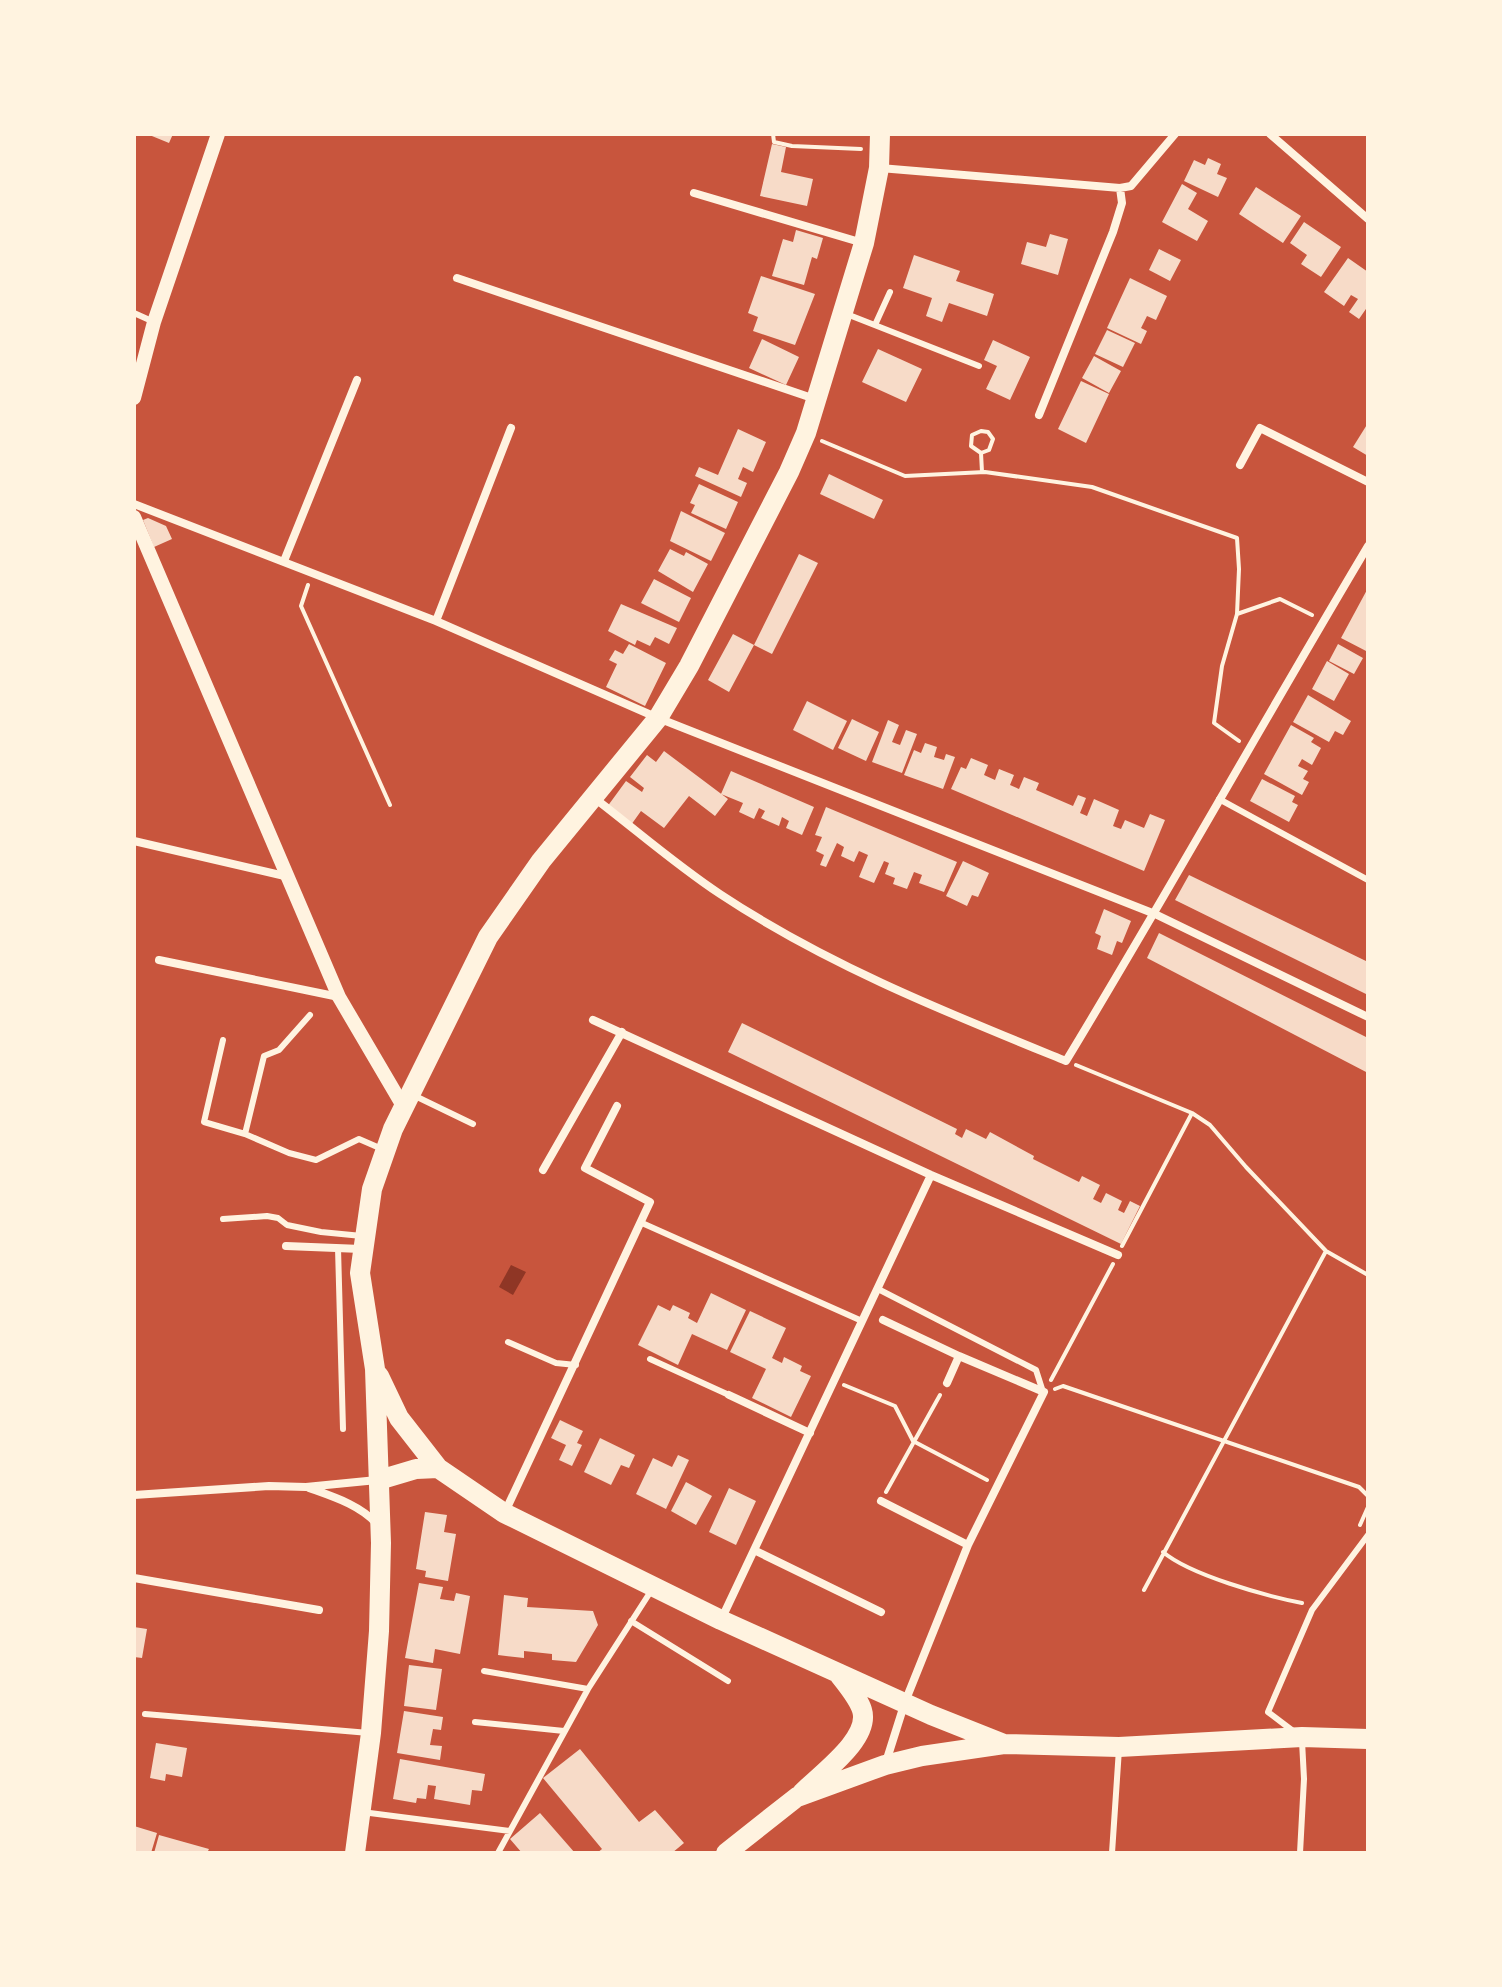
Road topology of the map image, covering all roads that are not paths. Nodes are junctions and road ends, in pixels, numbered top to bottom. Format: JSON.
{"nodes":[{"id":1,"x":218,"y":134,"type":"edge"},
{"id":2,"x":1175,"y":134,"type":"edge"},
{"id":3,"x":1270,"y":134,"type":"edge"},
{"id":4,"x":880,"y":151,"type":"edge"},
{"id":5,"x":1120,"y":188,"type":"junction"},
{"id":6,"x":694,"y":193,"type":"dead end"},
{"id":7,"x":1368,"y":219,"type":"edge"},
{"id":8,"x":864,"y":243,"type":"junction"},
{"id":9,"x":457,"y":278,"type":"dead end"},
{"id":10,"x":890,"y":292,"type":"dead end"},
{"id":11,"x":842,"y":312,"type":"junction"},
{"id":12,"x":134,"y":313,"type":"edge"},
{"id":13,"x":154,"y":322,"type":"junction"},
{"id":14,"x":875,"y":325,"type":"junction"},
{"id":15,"x":979,"y":366,"type":"dead end"},
{"id":16,"x":357,"y":380,"type":"dead end"},
{"id":17,"x":134,"y":398,"type":"edge"},
{"id":18,"x":816,"y":399,"type":"junction"},
{"id":19,"x":1039,"y":415,"type":"dead end"},
{"id":20,"x":511,"y":428,"type":"dead end"},
{"id":21,"x":1240,"y":465,"type":"dead end"},
{"id":22,"x":1368,"y":482,"type":"edge"},
{"id":23,"x":134,"y":504,"type":"edge"},
{"id":24,"x":134,"y":517,"type":"edge"},
{"id":25,"x":1368,"y":546,"type":"edge"},
{"id":26,"x":284,"y":561,"type":"junction"},
{"id":27,"x":436,"y":621,"type":"junction"},
{"id":28,"x":658,"y":718,"type":"junction"},
{"id":29,"x":593,"y":797,"type":"junction"},
{"id":30,"x":1219,"y":799,"type":"junction"},
{"id":31,"x":134,"y":841,"type":"edge"},
{"id":32,"x":289,"y":877,"type":"junction"},
{"id":33,"x":1368,"y":880,"type":"edge"},
{"id":34,"x":1155,"y":914,"type":"junction"},
{"id":35,"x":159,"y":960,"type":"dead end"},
{"id":36,"x":339,"y":997,"type":"junction"},
{"id":37,"x":310,"y":1015,"type":"dead end"},
{"id":38,"x":1368,"y":1017,"type":"edge"},
{"id":39,"x":593,"y":1020,"type":"dead end"},
{"id":40,"x":622,"y":1032,"type":"junction"},
{"id":41,"x":223,"y":1040,"type":"dead end"},
{"id":42,"x":406,"y":1099,"type":"junction"},
{"id":43,"x":617,"y":1106,"type":"dead end"},
{"id":44,"x":473,"y":1124,"type":"dead end"},
{"id":45,"x":245,"y":1134,"type":"junction"},
{"id":46,"x":385,"y":1151,"type":"junction"},
{"id":47,"x":543,"y":1170,"type":"dead end"},
{"id":48,"x":931,"y":1175,"type":"junction"},
{"id":49,"x":223,"y":1219,"type":"dead end"},
{"id":50,"x":642,"y":1223,"type":"junction"},
{"id":51,"x":364,"y":1243,"type":"junction"},
{"id":52,"x":286,"y":1246,"type":"dead end"},
{"id":53,"x":338,"y":1248,"type":"junction"},
{"id":54,"x":1118,"y":1255,"type":"road end"},
{"id":55,"x":878,"y":1289,"type":"junction"},
{"id":56,"x":883,"y":1320,"type":"dead end"},
{"id":57,"x":862,"y":1321,"type":"junction"},
{"id":58,"x":508,"y":1342,"type":"dead end"},
{"id":59,"x":959,"y":1356,"type":"junction"},
{"id":60,"x":650,"y":1359,"type":"dead end"},
{"id":61,"x":576,"y":1365,"type":"junction"},
{"id":62,"x":375,"y":1369,"type":"junction"},
{"id":63,"x":947,"y":1383,"type":"road end"},
{"id":64,"x":1044,"y":1392,"type":"junction"},
{"id":65,"x":729,"y":1395,"type":"joint"},
{"id":66,"x":343,"y":1429,"type":"dead end"},
{"id":67,"x":810,"y":1433,"type":"junction"},
{"id":68,"x":438,"y":1468,"type":"junction"},
{"id":69,"x":379,"y":1480,"type":"junction"},
{"id":70,"x":306,"y":1487,"type":"junction"},
{"id":71,"x":134,"y":1495,"type":"edge"},
{"id":72,"x":881,"y":1501,"type":"road end"},
{"id":73,"x":504,"y":1513,"type":"junction"},
{"id":74,"x":381,"y":1528,"type":"junction"},
{"id":75,"x":1368,"y":1535,"type":"edge"},
{"id":76,"x":968,"y":1545,"type":"junction"},
{"id":77,"x":756,"y":1551,"type":"junction"},
{"id":78,"x":134,"y":1578,"type":"edge"},
{"id":79,"x":653,"y":1588,"type":"junction"},
{"id":80,"x":319,"y":1610,"type":"dead end"},
{"id":81,"x":881,"y":1612,"type":"dead end"},
{"id":82,"x":721,"y":1620,"type":"junction"},
{"id":83,"x":631,"y":1621,"type":"junction"},
{"id":84,"x":484,"y":1671,"type":"dead end"},
{"id":85,"x":838,"y":1673,"type":"junction"},
{"id":86,"x":728,"y":1681,"type":"dead end"},
{"id":87,"x":588,"y":1689,"type":"junction"},
{"id":88,"x":905,"y":1702,"type":"junction"},
{"id":89,"x":145,"y":1714,"type":"dead end"},
{"id":90,"x":475,"y":1722,"type":"dead end"},
{"id":91,"x":564,"y":1731,"type":"junction"},
{"id":92,"x":371,"y":1733,"type":"junction"},
{"id":93,"x":1302,"y":1737,"type":"junction"},
{"id":94,"x":1368,"y":1739,"type":"edge"},
{"id":95,"x":1004,"y":1744,"type":"junction"},
{"id":96,"x":1119,"y":1747,"type":"junction"},
{"id":97,"x":885,"y":1765,"type":"junction"},
{"id":98,"x":797,"y":1797,"type":"junction"},
{"id":99,"x":360,"y":1812,"type":"junction"},
{"id":100,"x":510,"y":1831,"type":"junction"},
{"id":101,"x":355,"y":1853,"type":"edge"},
{"id":102,"x":498,"y":1853,"type":"edge"},
{"id":103,"x":726,"y":1853,"type":"edge"},
{"id":104,"x":1112,"y":1853,"type":"edge"},
{"id":105,"x":1300,"y":1853,"type":"edge"}],
"edges":[{"from":1,"to":13,"type":"street"},
{"from":2,"to":5,"type":"street"},
{"from":3,"to":7,"type":"street"},
{"from":4,"to":5,"type":"street"},
{"from":4,"to":8,"type":"main road"},
{"from":5,"to":19,"type":"street"},
{"from":6,"to":8,"type":"street"},
{"from":8,"to":11,"type":"main road"},
{"from":9,"to":18,"type":"street"},
{"from":10,"to":14,"type":"lane"},
{"from":11,"to":14,"type":"lane"},
{"from":11,"to":18,"type":"main road"},
{"from":12,"to":13,"type":"lane"},
{"from":13,"to":17,"type":"street"},
{"from":14,"to":15,"type":"lane"},
{"from":16,"to":26,"type":"street"},
{"from":18,"to":28,"type":"main road"},
{"from":20,"to":27,"type":"street"},
{"from":21,"to":22,"type":"street"},
{"from":23,"to":26,"type":"street"},
{"from":24,"to":32,"type":"street"},
{"from":25,"to":30,"type":"street"},
{"from":26,"to":27,"type":"street"},
{"from":27,"to":28,"type":"street"},
{"from":28,"to":29,"type":"main road"},
{"from":28,"to":34,"type":"street"},
{"from":29,"to":34,"type":"street"},
{"from":29,"to":42,"type":"main road"},
{"from":30,"to":33,"type":"lane"},
{"from":30,"to":34,"type":"street"},
{"from":31,"to":32,"type":"street"},
{"from":32,"to":36,"type":"street"},
{"from":34,"to":38,"type":"street"},
{"from":35,"to":36,"type":"street"},
{"from":36,"to":42,"type":"street"},
{"from":37,"to":45,"type":"lane"},
{"from":39,"to":40,"type":"street"},
{"from":40,"to":47,"type":"street"},
{"from":40,"to":48,"type":"street"},
{"from":41,"to":45,"type":"lane"},
{"from":42,"to":44,"type":"lane"},
{"from":42,"to":46,"type":"main road"},
{"from":43,"to":50,"type":"street"},
{"from":45,"to":46,"type":"lane"},
{"from":46,"to":51,"type":"main road"},
{"from":48,"to":54,"type":"street"},
{"from":48,"to":55,"type":"street"},
{"from":49,"to":51,"type":"lane"},
{"from":50,"to":57,"type":"lane"},
{"from":50,"to":61,"type":"street"},
{"from":51,"to":53,"type":"street"},
{"from":51,"to":62,"type":"main road"},
{"from":52,"to":53,"type":"street"},
{"from":53,"to":66,"type":"lane"},
{"from":55,"to":57,"type":"street"},
{"from":55,"to":64,"type":"lane"},
{"from":56,"to":59,"type":"street"},
{"from":57,"to":67,"type":"street"},
{"from":58,"to":61,"type":"lane"},
{"from":59,"to":63,"type":"street"},
{"from":59,"to":64,"type":"street"},
{"from":60,"to":65,"type":"lane"},
{"from":61,"to":73,"type":"street"},
{"from":62,"to":68,"type":"main road"},
{"from":62,"to":69,"type":"main road"},
{"from":64,"to":76,"type":"street"},
{"from":65,"to":67,"type":"street"},
{"from":67,"to":77,"type":"street"},
{"from":68,"to":69,"type":"main road"},
{"from":68,"to":73,"type":"main road"},
{"from":69,"to":70,"type":"street"},
{"from":69,"to":74,"type":"main road"},
{"from":70,"to":71,"type":"street"},
{"from":70,"to":74,"type":"street"},
{"from":72,"to":76,"type":"street"},
{"from":73,"to":79,"type":"main road"},
{"from":74,"to":92,"type":"main road"},
{"from":75,"to":93,"type":"lane"},
{"from":76,"to":88,"type":"street"},
{"from":77,"to":81,"type":"street"},
{"from":77,"to":82,"type":"street"},
{"from":78,"to":80,"type":"street"},
{"from":79,"to":82,"type":"main road"},
{"from":79,"to":83,"type":"lane"},
{"from":82,"to":85,"type":"main road"},
{"from":83,"to":86,"type":"lane"},
{"from":83,"to":87,"type":"lane"},
{"from":84,"to":87,"type":"lane"},
{"from":85,"to":88,"type":"main road"},
{"from":85,"to":98,"type":"main road"},
{"from":87,"to":91,"type":"lane"},
{"from":88,"to":95,"type":"main road"},
{"from":88,"to":97,"type":"street"},
{"from":89,"to":92,"type":"lane"},
{"from":90,"to":91,"type":"lane"},
{"from":91,"to":100,"type":"lane"},
{"from":92,"to":99,"type":"main road"},
{"from":93,"to":94,"type":"main road"},
{"from":93,"to":96,"type":"main road"},
{"from":93,"to":105,"type":"lane"},
{"from":95,"to":96,"type":"main road"},
{"from":95,"to":97,"type":"main road"},
{"from":96,"to":104,"type":"lane"},
{"from":97,"to":98,"type":"main road"},
{"from":98,"to":103,"type":"main road"},
{"from":99,"to":100,"type":"lane"},
{"from":99,"to":101,"type":"main road"},
{"from":100,"to":102,"type":"lane"}]}
